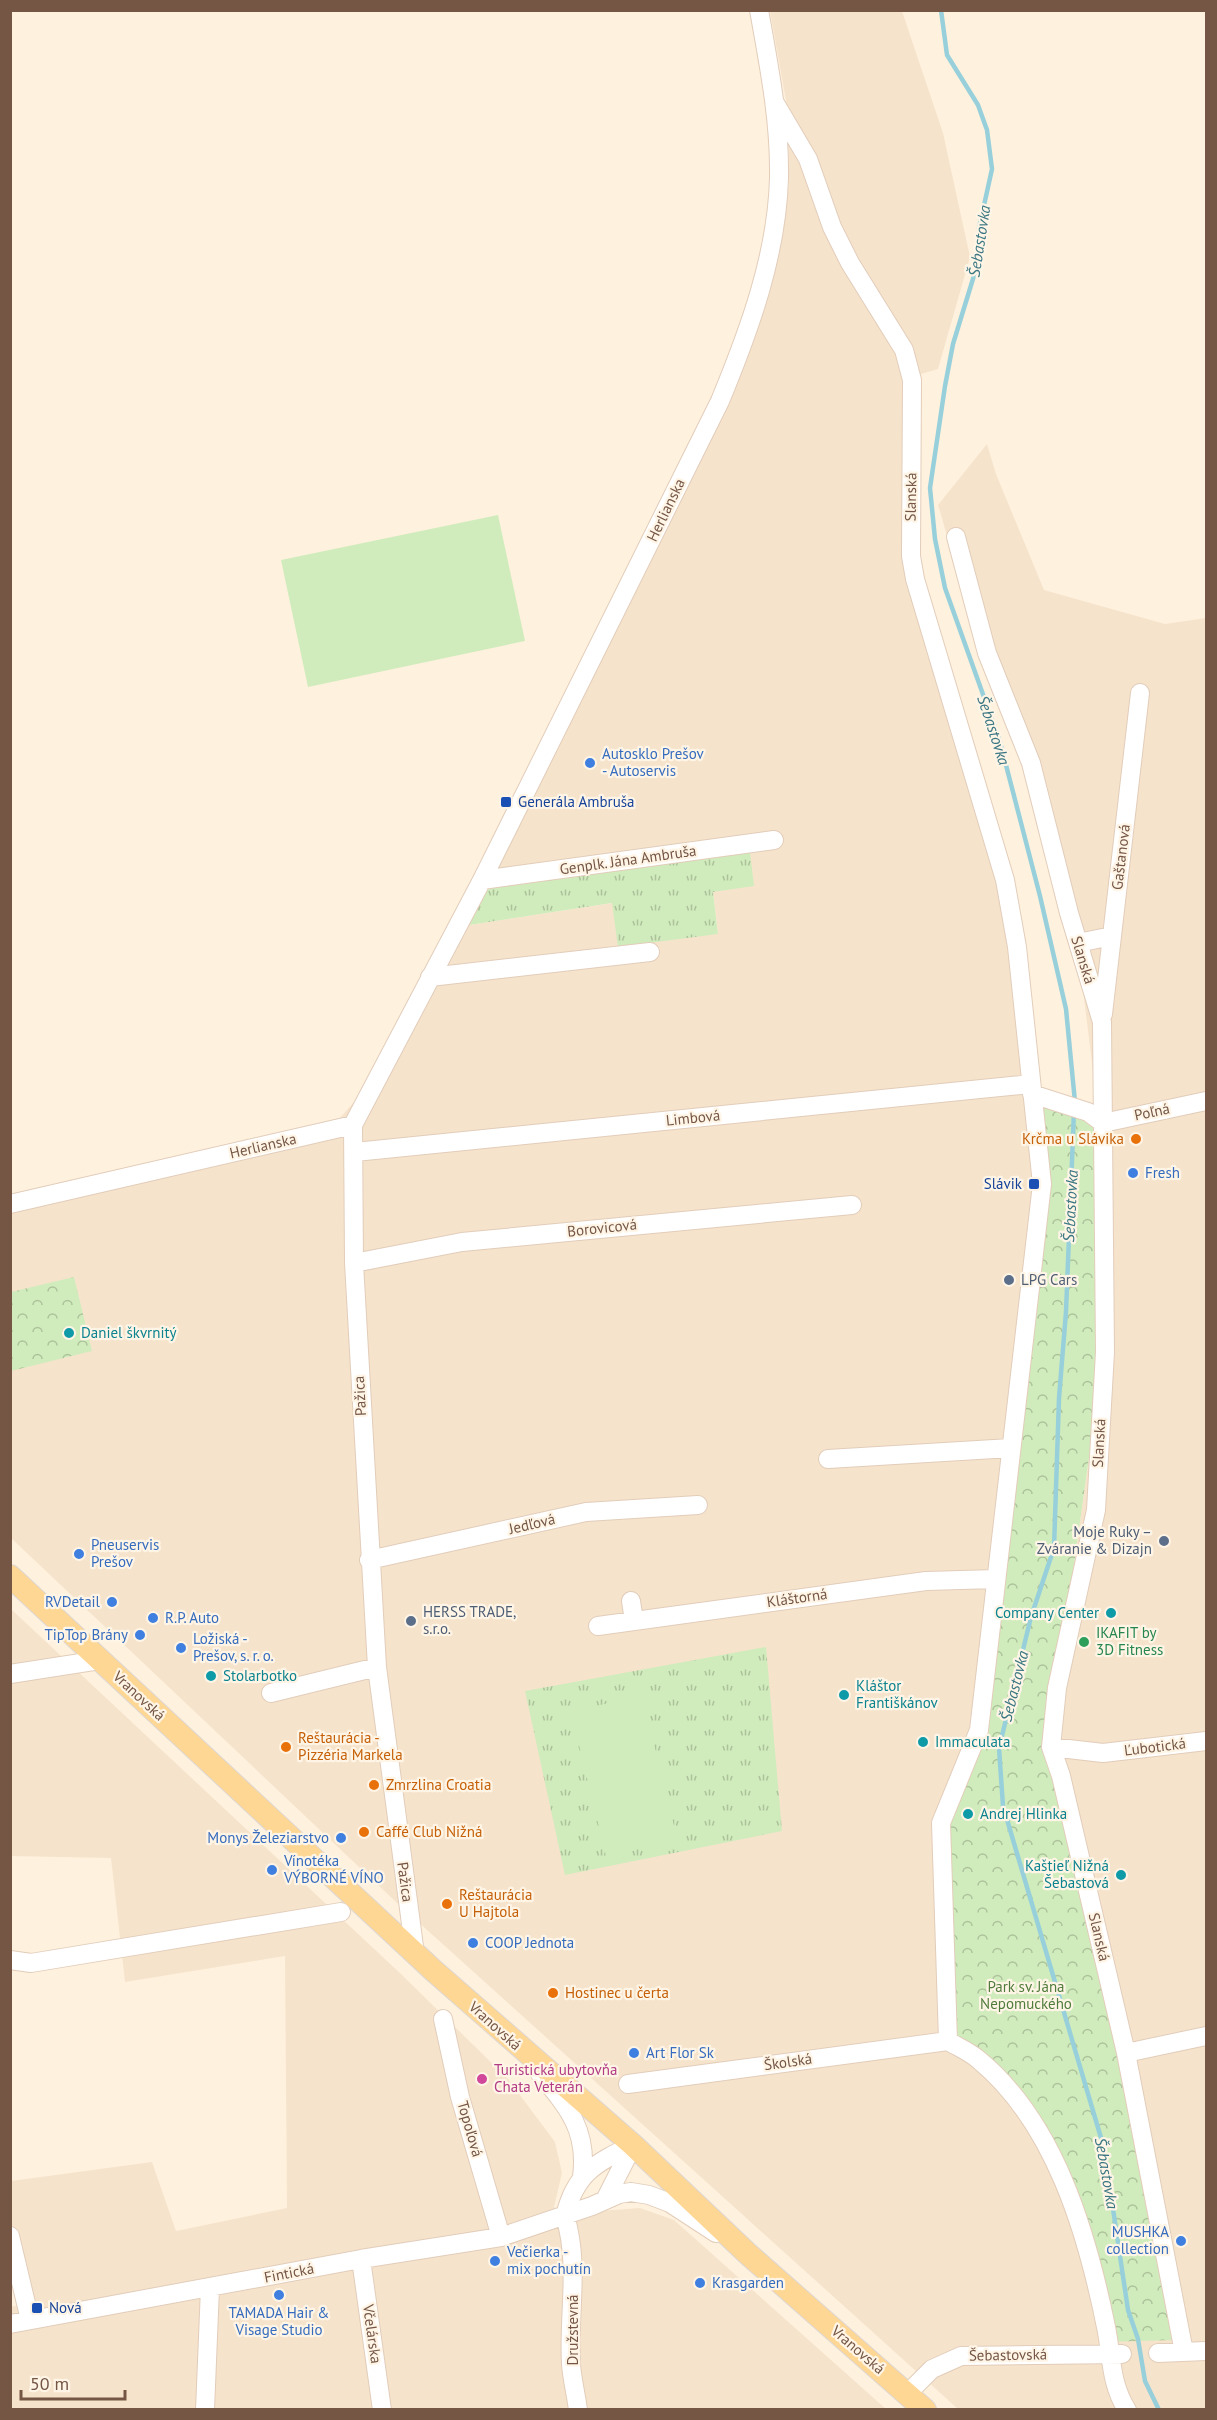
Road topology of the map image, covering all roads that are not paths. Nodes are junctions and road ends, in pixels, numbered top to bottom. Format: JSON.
{"nodes":[{"id":1,"x":759,"y":10,"type":"edge"},
{"id":2,"x":775,"y":103,"type":"junction"},
{"id":3,"x":811,"y":167,"type":"junction"},
{"id":4,"x":778,"y":174,"type":"junction"},
{"id":5,"x":956,"y":537,"type":"dead end"},
{"id":6,"x":1140,"y":693,"type":"dead end"},
{"id":7,"x":774,"y":840,"type":"dead end"},
{"id":8,"x":482,"y":880,"type":"junction"},
{"id":9,"x":1112,"y":936,"type":"junction"},
{"id":10,"x":1078,"y":943,"type":"junction"},
{"id":11,"x":650,"y":952,"type":"dead end"},
{"id":12,"x":430,"y":977,"type":"junction"},
{"id":13,"x":1102,"y":1022,"type":"junction"},
{"id":14,"x":1031,"y":1089,"type":"junction"},
{"id":15,"x":1206,"y":1101,"type":"edge"},
{"id":16,"x":1095,"y":1118,"type":"junction"},
{"id":17,"x":352,"y":1125,"type":"junction"},
{"id":18,"x":355,"y":1152,"type":"junction"},
{"id":19,"x":10,"y":1204,"type":"edge"},
{"id":20,"x":852,"y":1204,"type":"dead end"},
{"id":21,"x":354,"y":1263,"type":"junction"},
{"id":22,"x":1011,"y":1448,"type":"junction"},
{"id":23,"x":828,"y":1459,"type":"dead end"},
{"id":24,"x":587,"y":1501,"type":"dead end"},
{"id":25,"x":698,"y":1505,"type":"dead end"},
{"id":26,"x":369,"y":1555,"type":"junction"},
{"id":27,"x":10,"y":1576,"type":"edge"},
{"id":28,"x":996,"y":1579,"type":"junction"},
{"id":29,"x":631,"y":1601,"type":"dead end"},
{"id":30,"x":634,"y":1621,"type":"junction"},
{"id":31,"x":598,"y":1626,"type":"dead end"},
{"id":32,"x":100,"y":1660,"type":"junction"},
{"id":33,"x":377,"y":1667,"type":"junction"},
{"id":34,"x":10,"y":1674,"type":"edge"},
{"id":35,"x":271,"y":1692,"type":"dead end"},
{"id":36,"x":1206,"y":1741,"type":"edge"},
{"id":37,"x":1051,"y":1747,"type":"junction"},
{"id":38,"x":341,"y":1912,"type":"dead end"},
{"id":39,"x":415,"y":1954,"type":"junction"},
{"id":40,"x":10,"y":1960,"type":"edge"},
{"id":41,"x":443,"y":2019,"type":"dead end"},
{"id":42,"x":1206,"y":2036,"type":"edge"},
{"id":43,"x":512,"y":2041,"type":"junction"},
{"id":44,"x":948,"y":2041,"type":"junction"},
{"id":45,"x":1126,"y":2053,"type":"junction"},
{"id":46,"x":628,"y":2084,"type":"dead end"},
{"id":47,"x":633,"y":2145,"type":"junction"},
{"id":48,"x":582,"y":2177,"type":"junction"},
{"id":49,"x":605,"y":2200,"type":"junction"},
{"id":50,"x":565,"y":2216,"type":"junction"},
{"id":51,"x":10,"y":2236,"type":"edge"},
{"id":52,"x":501,"y":2237,"type":"junction"},
{"id":53,"x":748,"y":2254,"type":"junction"},
{"id":54,"x":361,"y":2259,"type":"junction"},
{"id":55,"x":210,"y":2288,"type":"junction"},
{"id":56,"x":30,"y":2320,"type":"junction"},
{"id":57,"x":10,"y":2324,"type":"edge"},
{"id":58,"x":1206,"y":2351,"type":"edge"},
{"id":59,"x":1184,"y":2352,"type":"junction"},
{"id":60,"x":1158,"y":2353,"type":"dead end"},
{"id":61,"x":1115,"y":2354,"type":"junction"},
{"id":62,"x":908,"y":2394,"type":"junction"},
{"id":63,"x":206,"y":2409,"type":"edge"},
{"id":64,"x":382,"y":2409,"type":"edge"},
{"id":65,"x":578,"y":2409,"type":"edge"},
{"id":66,"x":925,"y":2409,"type":"edge"},
{"id":67,"x":1127,"y":2409,"type":"edge"}],
"edges":[{"from":1,"to":2,"type":"street","name":"Herlianska"},
{"from":2,"to":3,"type":"street","name":"Slanská"},
{"from":2,"to":4,"type":"street","name":"Herlianska"},
{"from":3,"to":4,"type":"street"},
{"from":3,"to":14,"type":"street","name":"Slanská"},
{"from":4,"to":8,"type":"street","name":"Herlianska"},
{"from":5,"to":10,"type":"street","name":"Slanská"},
{"from":6,"to":9,"type":"street","name":"Gaštanová"},
{"from":7,"to":8,"type":"street","name":"Genplk. Jána Ambruša"},
{"from":8,"to":12,"type":"street","name":"Herlianska"},
{"from":9,"to":10,"type":"street"},
{"from":9,"to":13,"type":"street","name":"Gaštanová"},
{"from":10,"to":13,"type":"street","name":"Slanská"},
{"from":11,"to":12,"type":"street"},
{"from":12,"to":17,"type":"street","name":"Herlianska"},
{"from":13,"to":16,"type":"street","name":"Slanská"},
{"from":14,"to":16,"type":"street","name":"Poľná"},
{"from":14,"to":18,"type":"street","name":"Limbová"},
{"from":14,"to":22,"type":"street","name":"Slanská"},
{"from":15,"to":16,"type":"street","name":"Poľná"},
{"from":16,"to":37,"type":"street","name":"Slanská"},
{"from":17,"to":18,"type":"street","name":"Pažica"},
{"from":17,"to":19,"type":"street","name":"Herlianska"},
{"from":18,"to":21,"type":"street","name":"Pažica"},
{"from":20,"to":21,"type":"street","name":"Borovicová"},
{"from":21,"to":26,"type":"street","name":"Pažica"},
{"from":22,"to":23,"type":"street"},
{"from":22,"to":28,"type":"street","name":"Slanská"},
{"from":24,"to":26,"type":"street","name":"Jedľová"},
{"from":25,"to":26,"type":"street","name":"Jedľová"},
{"from":26,"to":33,"type":"street","name":"Pažica"},
{"from":27,"to":32,"type":"main road","name":"Vranovská"},
{"from":28,"to":30,"type":"street","name":"Kláštorná"},
{"from":28,"to":44,"type":"street","name":"Slanská"},
{"from":29,"to":30,"type":"street"},
{"from":30,"to":31,"type":"street","name":"Kláštorná"},
{"from":32,"to":34,"type":"street","name":"Vranovská"},
{"from":32,"to":39,"type":"main road","name":"Vranovská"},
{"from":33,"to":35,"type":"street"},
{"from":33,"to":39,"type":"street","name":"Pažica"},
{"from":36,"to":37,"type":"street","name":"Ľubotická"},
{"from":37,"to":45,"type":"street","name":"Slanská"},
{"from":38,"to":40,"type":"street"},
{"from":39,"to":43,"type":"main road","name":"Vranovská"},
{"from":41,"to":52,"type":"street","name":"Topoľová"},
{"from":42,"to":45,"type":"street"},
{"from":43,"to":47,"type":"main road","name":"Vranovská"},
{"from":43,"to":48,"type":"street"},
{"from":44,"to":46,"type":"street","name":"Školská"},
{"from":44,"to":61,"type":"street"},
{"from":45,"to":59,"type":"street","name":"Slanská"},
{"from":47,"to":48,"type":"street"},
{"from":47,"to":49,"type":"street"},
{"from":47,"to":53,"type":"main road","name":"Vranovská"},
{"from":48,"to":50,"type":"street"},
{"from":49,"to":50,"type":"street","name":"Fintická"},
{"from":49,"to":53,"type":"street","name":"Fintická"},
{"from":50,"to":52,"type":"street","name":"Fintická"},
{"from":50,"to":65,"type":"street","name":"Družstevná"},
{"from":51,"to":56,"type":"street"},
{"from":52,"to":54,"type":"street","name":"Fintická"},
{"from":53,"to":62,"type":"main road","name":"Vranovská"},
{"from":54,"to":55,"type":"street","name":"Fintická"},
{"from":54,"to":64,"type":"street","name":"Včelárska"},
{"from":55,"to":56,"type":"street","name":"Fintická"},
{"from":55,"to":63,"type":"street"},
{"from":56,"to":57,"type":"street","name":"Fintická"},
{"from":58,"to":59,"type":"street"},
{"from":59,"to":60,"type":"street"},
{"from":61,"to":62,"type":"street","name":"Šebastovská"},
{"from":61,"to":67,"type":"street"},
{"from":62,"to":66,"type":"main road","name":"Vranovská"}]}
